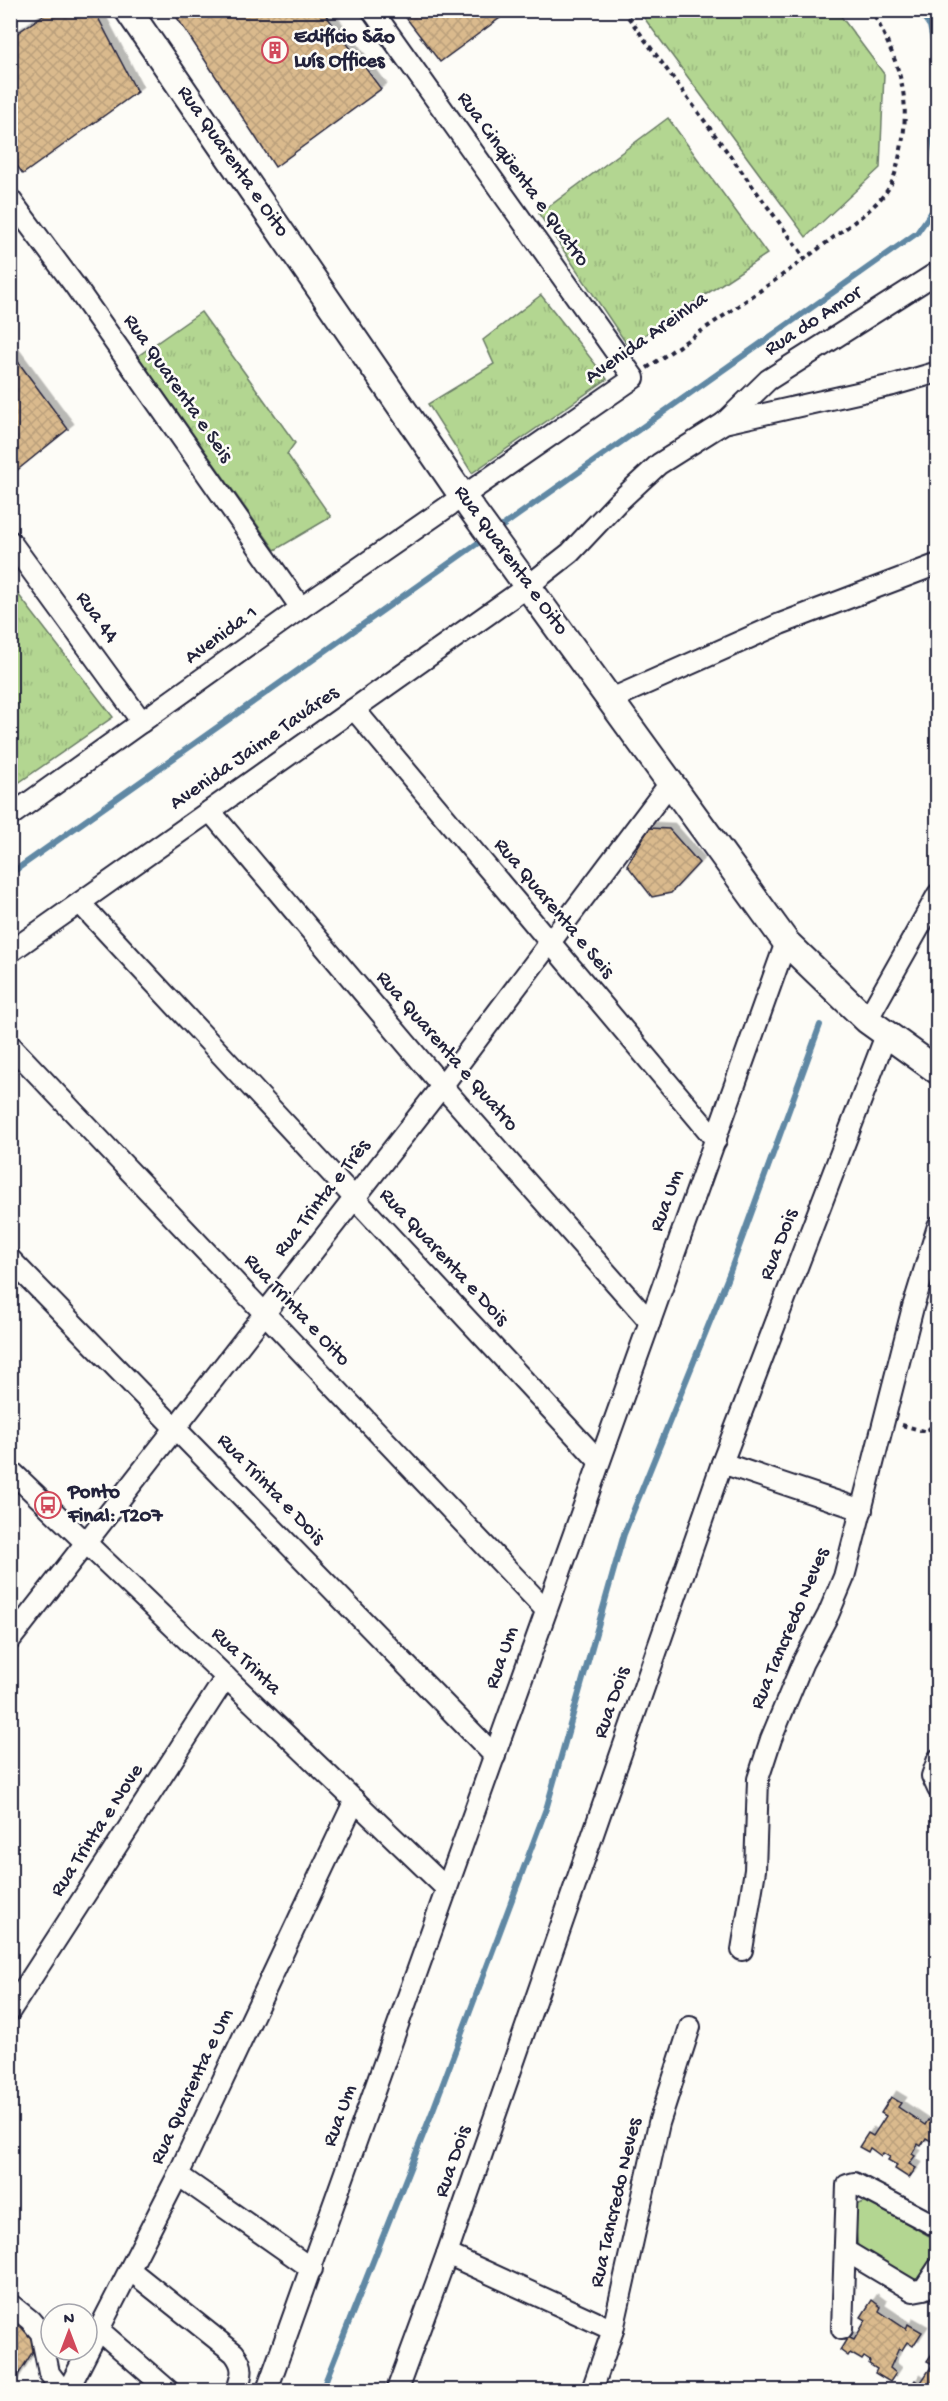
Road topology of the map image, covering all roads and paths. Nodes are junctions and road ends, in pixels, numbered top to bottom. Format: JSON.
{"nodes":[{"id":1,"x":128,"y":10,"type":"edge"},
{"id":2,"x":372,"y":10,"type":"edge"},
{"id":3,"x":623,"y":10,"type":"edge"},
{"id":4,"x":872,"y":10,"type":"edge"},
{"id":5,"x":10,"y":199,"type":"edge"},
{"id":6,"x":806,"y":259,"type":"junction"},
{"id":7,"x":938,"y":272,"type":"edge"},
{"id":8,"x":938,"y":372,"type":"edge"},
{"id":9,"x":634,"y":378,"type":"junction"},
{"id":10,"x":724,"y":423,"type":"junction"},
{"id":11,"x":466,"y":501,"type":"junction"},
{"id":12,"x":10,"y":542,"type":"edge"},
{"id":13,"x":938,"y":564,"type":"edge"},
{"id":14,"x":528,"y":586,"type":"junction"},
{"id":15,"x":301,"y":608,"type":"junction"},
{"id":16,"x":609,"y":700,"type":"junction"},
{"id":17,"x":354,"y":709,"type":"junction"},
{"id":18,"x":142,"y":723,"type":"junction"},
{"id":19,"x":670,"y":783,"type":"junction"},
{"id":20,"x":210,"y":811,"type":"junction"},
{"id":21,"x":10,"y":816,"type":"edge"},
{"id":22,"x":938,"y":894,"type":"edge"},
{"id":23,"x":80,"y":903,"type":"junction"},
{"id":24,"x":786,"y":942,"type":"junction"},
{"id":25,"x":550,"y":943,"type":"junction"},
{"id":26,"x":10,"y":952,"type":"edge"},
{"id":27,"x":876,"y":1028,"type":"junction"},
{"id":28,"x":10,"y":1045,"type":"edge"},
{"id":29,"x":934,"y":1061,"type":"edge"},
{"id":30,"x":442,"y":1086,"type":"junction"},
{"id":31,"x":716,"y":1140,"type":"junction"},
{"id":32,"x":354,"y":1198,"type":"junction"},
{"id":33,"x":938,"y":1226,"type":"edge"},
{"id":34,"x":10,"y":1258,"type":"edge"},
{"id":35,"x":265,"y":1313,"type":"junction"},
{"id":36,"x":650,"y":1322,"type":"junction"},
{"id":37,"x":938,"y":1416,"type":"edge"},
{"id":38,"x":884,"y":1420,"type":"junction"},
{"id":39,"x":176,"y":1428,"type":"junction"},
{"id":40,"x":599,"y":1461,"type":"junction"},
{"id":41,"x":722,"y":1463,"type":"junction"},
{"id":42,"x":10,"y":1470,"type":"edge"},
{"id":43,"x":862,"y":1510,"type":"junction"},
{"id":44,"x":86,"y":1542,"type":"junction"},
{"id":45,"x":546,"y":1610,"type":"junction"},
{"id":46,"x":10,"y":1640,"type":"edge"},
{"id":47,"x":226,"y":1677,"type":"junction"},
{"id":48,"x":495,"y":1756,"type":"junction"},
{"id":49,"x":938,"y":1759,"type":"edge"},
{"id":50,"x":938,"y":1789,"type":"edge"},
{"id":51,"x":355,"y":1800,"type":"junction"},
{"id":52,"x":447,"y":1889,"type":"junction"},
{"id":53,"x":742,"y":1950,"type":"dead end"},
{"id":54,"x":12,"y":2005,"type":"edge"},
{"id":55,"x":690,"y":2026,"type":"dead end"},
{"id":56,"x":178,"y":2175,"type":"junction"},
{"id":57,"x":938,"y":2227,"type":"edge"},
{"id":58,"x":846,"y":2251,"type":"junction"},
{"id":59,"x":447,"y":2254,"type":"junction"},
{"id":60,"x":938,"y":2268,"type":"edge"},
{"id":61,"x":312,"y":2269,"type":"junction"},
{"id":62,"x":130,"y":2270,"type":"junction"},
{"id":63,"x":10,"y":2304,"type":"edge"},
{"id":64,"x":842,"y":2329,"type":"dead end"},
{"id":65,"x":99,"y":2330,"type":"joint"},
{"id":66,"x":613,"y":2330,"type":"junction"},
{"id":67,"x":83,"y":2362,"type":"edge"},
{"id":68,"x":62,"y":2391,"type":"edge"},
{"id":69,"x":68,"y":2391,"type":"edge"},
{"id":70,"x":168,"y":2391,"type":"edge"},
{"id":71,"x":237,"y":2391,"type":"edge"},
{"id":72,"x":267,"y":2391,"type":"edge"},
{"id":73,"x":397,"y":2391,"type":"edge"},
{"id":74,"x":592,"y":2391,"type":"edge"}],
"edges":[{"from":1,"to":11,"type":"main road","name":"Rua Quarenta e Oito"},
{"from":2,"to":9,"type":"street","name":"Rua Cinqüenta e Quatro"},
{"from":3,"to":6,"type":"path"},
{"from":4,"to":6,"type":"path","name":"Avenida Areinha"},
{"from":5,"to":15,"type":"street","name":"Rua Quarenta e Seis"},
{"from":6,"to":9,"type":"path","name":"Avenida Areinha"},
{"from":7,"to":10,"type":"street","name":"Rua do Amor"},
{"from":8,"to":10,"type":"street"},
{"from":9,"to":11,"type":"street","name":"Avenida Areinha"},
{"from":10,"to":14,"type":"street","name":"Avenida Jaime Taváres"},
{"from":11,"to":14,"type":"main road","name":"Rua Quarenta e Oito"},
{"from":11,"to":15,"type":"street","name":"Avenida 1"},
{"from":12,"to":18,"type":"street","name":"Rua 44"},
{"from":13,"to":16,"type":"street"},
{"from":14,"to":16,"type":"main road","name":"Rua Quarenta e Oito"},
{"from":14,"to":17,"type":"street","name":"Avenida Jaime Taváres"},
{"from":15,"to":18,"type":"street","name":"Avenida 1"},
{"from":16,"to":19,"type":"main road","name":"Rua Quarenta e Oito"},
{"from":17,"to":20,"type":"street","name":"Avenida Jaime Taváres"},
{"from":17,"to":25,"type":"street","name":"Rua Quarenta e Seis"},
{"from":18,"to":21,"type":"street","name":"Avenida 1"},
{"from":19,"to":24,"type":"main road","name":"Rua Quarenta e Oito"},
{"from":19,"to":25,"type":"street","name":"Rua Trinta e Três"},
{"from":20,"to":23,"type":"street","name":"Avenida Jaime Taváres"},
{"from":20,"to":30,"type":"street","name":"Rua Quarenta e Quatro"},
{"from":22,"to":27,"type":"street","name":"Rua Dois"},
{"from":23,"to":26,"type":"street","name":"Avenida Jaime Taváres"},
{"from":23,"to":32,"type":"street","name":"Rua Quarenta e Dois"},
{"from":24,"to":27,"type":"main road","name":"Rua Quarenta e Oito"},
{"from":24,"to":31,"type":"street","name":"Rua Um"},
{"from":25,"to":30,"type":"street","name":"Rua Trinta e Três"},
{"from":25,"to":31,"type":"street","name":"Rua Quarenta e Seis"},
{"from":27,"to":29,"type":"main road","name":"Rua Quarenta e Oito"},
{"from":27,"to":41,"type":"street","name":"Rua Dois"},
{"from":28,"to":35,"type":"street","name":"Rua Trinta e Oito"},
{"from":30,"to":32,"type":"street","name":"Rua Trinta e Três"},
{"from":30,"to":36,"type":"street","name":"Rua Quarenta e Quatro"},
{"from":31,"to":36,"type":"street","name":"Rua Um"},
{"from":32,"to":35,"type":"street","name":"Rua Trinta e Três"},
{"from":32,"to":40,"type":"street","name":"Rua Quarenta e Dois"},
{"from":33,"to":38,"type":"street","name":"Rua Tancredo Neves"},
{"from":34,"to":39,"type":"street","name":"Rua Trinta e Dois"},
{"from":35,"to":39,"type":"street","name":"Rua Trinta e Três"},
{"from":35,"to":45,"type":"street","name":"Rua Trinta e Oito"},
{"from":36,"to":40,"type":"street","name":"Rua Um"},
{"from":37,"to":38,"type":"path"},
{"from":38,"to":43,"type":"street","name":"Rua Tancredo Neves"},
{"from":39,"to":44,"type":"street","name":"Rua Trinta e Três"},
{"from":39,"to":48,"type":"street","name":"Rua Trinta e Dois"},
{"from":40,"to":45,"type":"street","name":"Rua Um"},
{"from":41,"to":43,"type":"street"},
{"from":41,"to":59,"type":"street","name":"Rua Dois"},
{"from":42,"to":44,"type":"street","name":"Rua Trinta"},
{"from":43,"to":53,"type":"street","name":"Rua Tancredo Neves"},
{"from":44,"to":46,"type":"street","name":"Rua Trinta e Três"},
{"from":44,"to":47,"type":"street","name":"Rua Trinta"},
{"from":45,"to":48,"type":"street","name":"Rua Um"},
{"from":47,"to":51,"type":"street","name":"Rua Trinta"},
{"from":47,"to":54,"type":"street","name":"Rua Trinta e Nove"},
{"from":48,"to":52,"type":"street","name":"Rua Um"},
{"from":49,"to":50,"type":"street"},
{"from":51,"to":52,"type":"street","name":"Rua Trinta"},
{"from":51,"to":56,"type":"street","name":"Rua Quarenta e Um"},
{"from":52,"to":61,"type":"street","name":"Rua Um"},
{"from":55,"to":66,"type":"street","name":"Rua Tancredo Neves"},
{"from":56,"to":61,"type":"street"},
{"from":56,"to":62,"type":"street","name":"Rua Quarenta e Um"},
{"from":57,"to":58,"type":"street"},
{"from":58,"to":60,"type":"street"},
{"from":58,"to":64,"type":"street"},
{"from":59,"to":66,"type":"street"},
{"from":59,"to":73,"type":"street","name":"Rua Dois"},
{"from":61,"to":72,"type":"street","name":"Rua Um"},
{"from":62,"to":65,"type":"street","name":"Rua Quarenta e Um"},
{"from":62,"to":71,"type":"street"},
{"from":63,"to":68,"type":"street"},
{"from":65,"to":70,"type":"street"},
{"from":66,"to":74,"type":"street","name":"Rua Tancredo Neves"},
{"from":67,"to":69,"type":"street","name":"Rua Quarenta e Um"}]}
